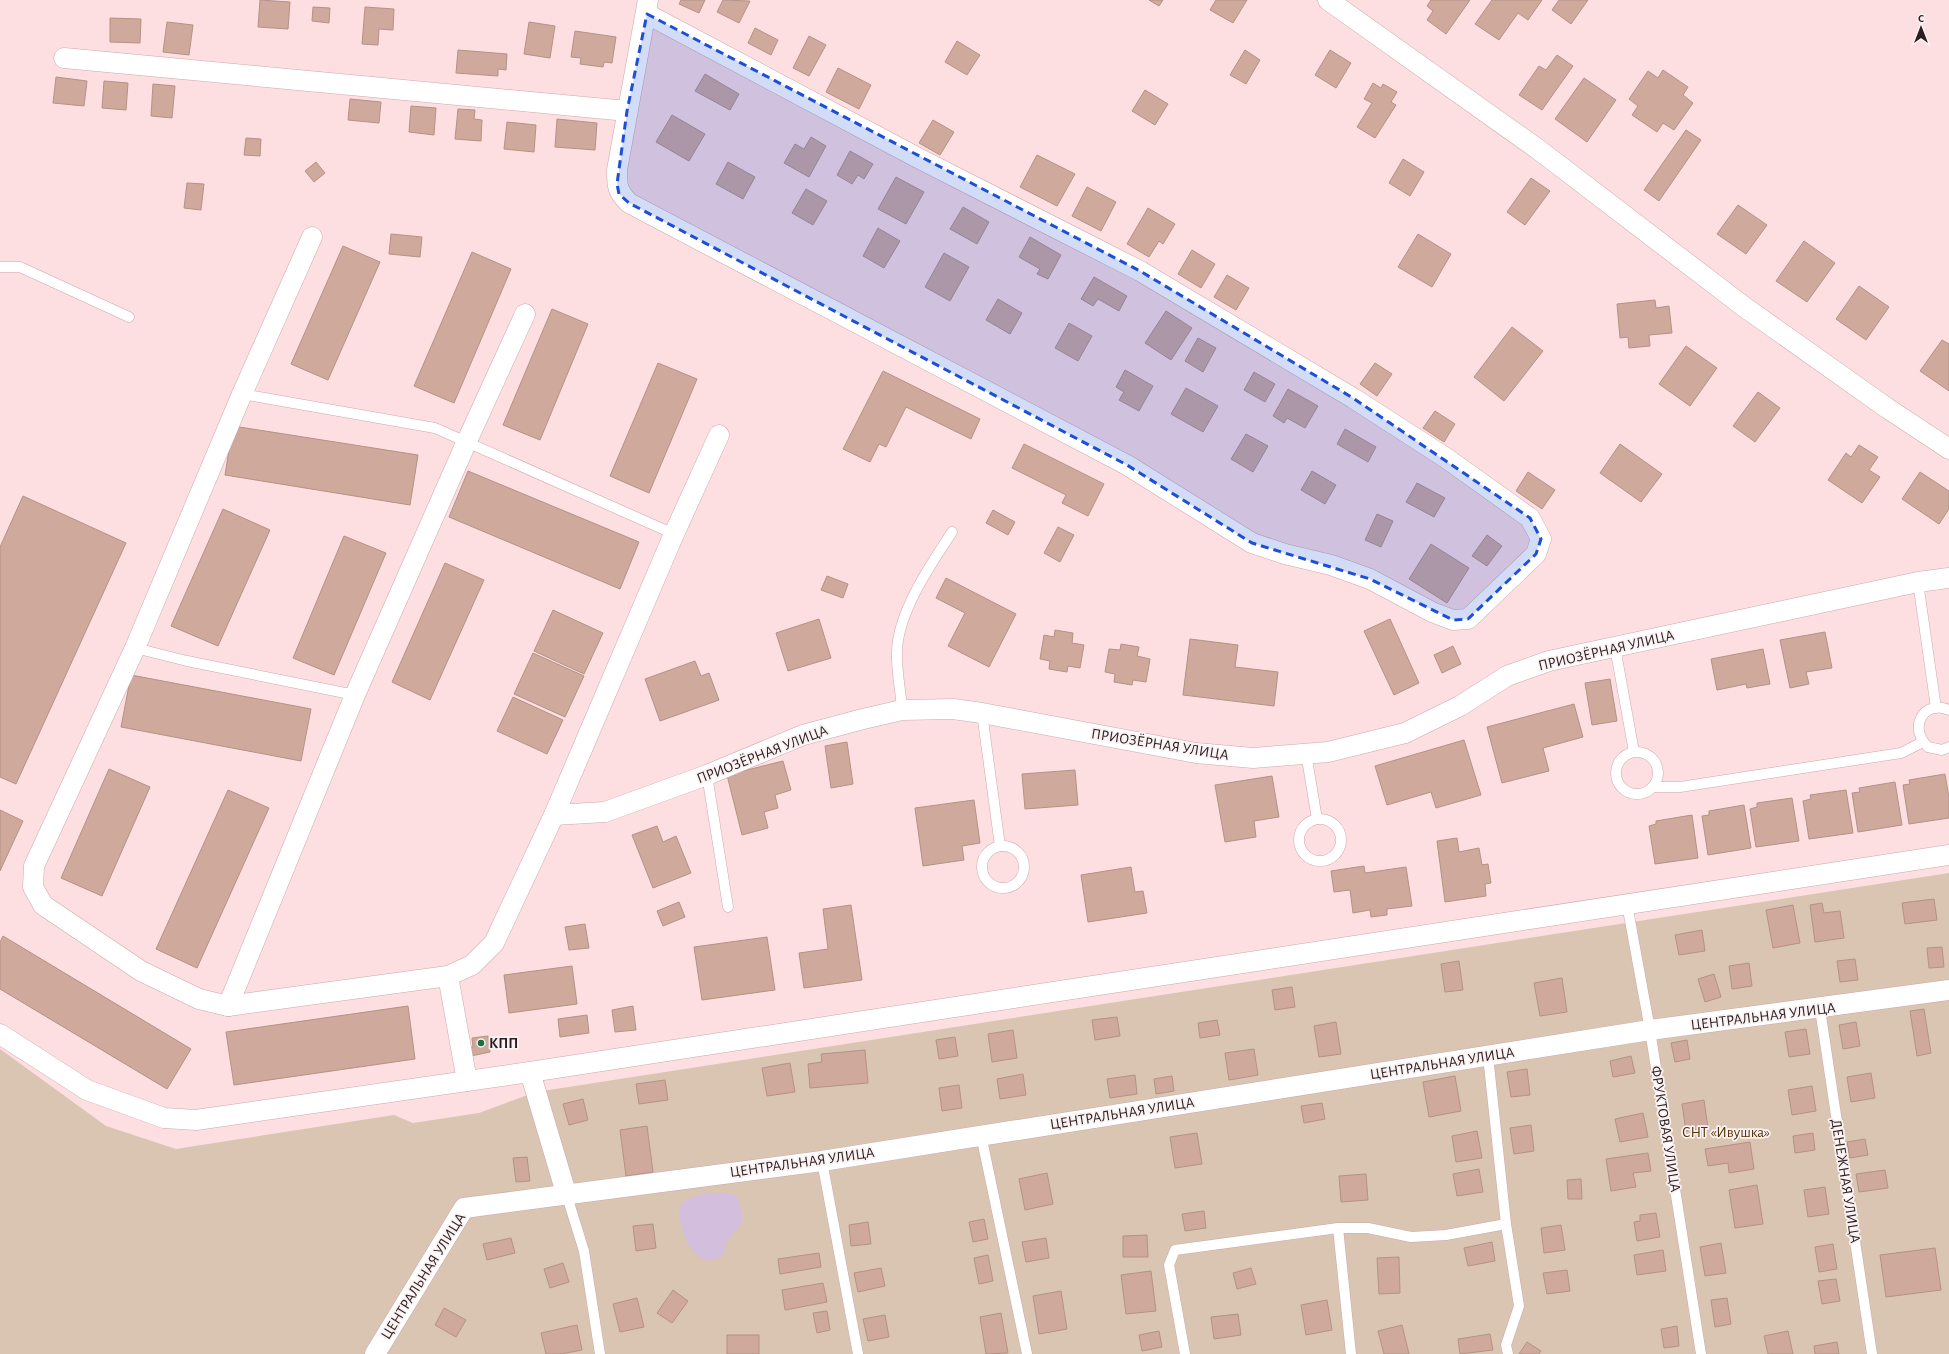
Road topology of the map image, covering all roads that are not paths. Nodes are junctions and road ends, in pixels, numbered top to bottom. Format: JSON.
{"nodes":[{"id":1,"x":1328,"y":0,"type":"edge"},
{"id":2,"x":648,"y":7,"type":"edge"},
{"id":3,"x":64,"y":58,"type":"dead end"},
{"id":4,"x":627,"y":111,"type":"junction"},
{"id":5,"x":312,"y":237,"type":"dead end"},
{"id":6,"x":0,"y":267,"type":"edge"},
{"id":7,"x":525,"y":314,"type":"dead end"},
{"id":8,"x":130,"y":317,"type":"dead end"},
{"id":9,"x":242,"y":394,"type":"junction"},
{"id":10,"x":719,"y":436,"type":"dead end"},
{"id":11,"x":467,"y":441,"type":"junction"},
{"id":12,"x":1949,"y":448,"type":"edge"},
{"id":13,"x":952,"y":532,"type":"dead end"},
{"id":14,"x":674,"y":534,"type":"junction"},
{"id":15,"x":1949,"y":578,"type":"edge"},
{"id":16,"x":1918,"y":582,"type":"junction"},
{"id":17,"x":1615,"y":647,"type":"junction"},
{"id":18,"x":135,"y":648,"type":"junction"},
{"id":19,"x":355,"y":695,"type":"junction"},
{"id":20,"x":1936,"y":708,"type":"junction"},
{"id":21,"x":902,"y":710,"type":"junction"},
{"id":22,"x":1949,"y":710,"type":"edge"},
{"id":23,"x":982,"y":713,"type":"junction"},
{"id":24,"x":1922,"y":742,"type":"junction"},
{"id":25,"x":1949,"y":747,"type":"edge"},
{"id":26,"x":1634,"y":752,"type":"junction"},
{"id":27,"x":1306,"y":754,"type":"junction"},
{"id":28,"x":707,"y":775,"type":"junction"},
{"id":29,"x":1653,"y":787,"type":"junction"},
{"id":30,"x":554,"y":816,"type":"junction"},
{"id":31,"x":1317,"y":819,"type":"junction"},
{"id":32,"x":1000,"y":846,"type":"junction"},
{"id":33,"x":1949,"y":855,"type":"edge"},
{"id":34,"x":1627,"y":904,"type":"junction"},
{"id":35,"x":728,"y":907,"type":"dead end"},
{"id":36,"x":448,"y":976,"type":"junction"},
{"id":37,"x":1949,"y":990,"type":"edge"},
{"id":38,"x":228,"y":1006,"type":"junction"},
{"id":39,"x":1820,"y":1009,"type":"junction"},
{"id":40,"x":1650,"y":1030,"type":"junction"},
{"id":41,"x":0,"y":1034,"type":"edge"},
{"id":42,"x":1488,"y":1056,"type":"junction"},
{"id":43,"x":530,"y":1072,"type":"junction"},
{"id":44,"x":467,"y":1081,"type":"junction"},
{"id":45,"x":981,"y":1135,"type":"junction"},
{"id":46,"x":822,"y":1161,"type":"junction"},
{"id":47,"x":566,"y":1193,"type":"junction"},
{"id":48,"x":1506,"y":1224,"type":"junction"},
{"id":49,"x":1338,"y":1228,"type":"junction"},
{"id":50,"x":375,"y":1354,"type":"edge"},
{"id":51,"x":600,"y":1354,"type":"edge"},
{"id":52,"x":858,"y":1354,"type":"edge"},
{"id":53,"x":1027,"y":1354,"type":"edge"},
{"id":54,"x":1185,"y":1354,"type":"edge"},
{"id":55,"x":1351,"y":1354,"type":"edge"},
{"id":56,"x":1508,"y":1354,"type":"edge"},
{"id":57,"x":1702,"y":1354,"type":"edge"},
{"id":58,"x":1872,"y":1354,"type":"edge"}],
"edges":[{"from":1,"to":12,"type":"street"},
{"from":2,"to":4,"type":"street"},
{"from":2,"to":4,"type":"street"},
{"from":3,"to":4,"type":"street"},
{"from":5,"to":9,"type":"street"},
{"from":6,"to":8,"type":"lane"},
{"from":7,"to":11,"type":"street"},
{"from":9,"to":11,"type":"lane"},
{"from":9,"to":18,"type":"street"},
{"from":10,"to":14,"type":"street"},
{"from":11,"to":14,"type":"lane"},
{"from":11,"to":19,"type":"street"},
{"from":13,"to":21,"type":"lane"},
{"from":14,"to":30,"type":"street"},
{"from":15,"to":16,"type":"street","name":"ПРИОЗЁРНАЯ УЛИЦА"},
{"from":16,"to":17,"type":"street","name":"ПРИОЗЁРНАЯ УЛИЦА"},
{"from":16,"to":20,"type":"lane"},
{"from":17,"to":26,"type":"lane"},
{"from":17,"to":27,"type":"street","name":"ПРИОЗЁРНАЯ УЛИЦА"},
{"from":18,"to":19,"type":"lane"},
{"from":18,"to":38,"type":"street"},
{"from":19,"to":38,"type":"street"},
{"from":20,"to":22,"type":"lane"},
{"from":20,"to":24,"type":"lane"},
{"from":21,"to":23,"type":"street","name":"ПРИОЗЁРНАЯ УЛИЦА"},
{"from":21,"to":28,"type":"street","name":"ПРИОЗЁРНАЯ УЛИЦА"},
{"from":23,"to":27,"type":"street","name":"ПРИОЗЁРНАЯ УЛИЦА"},
{"from":23,"to":32,"type":"lane"},
{"from":24,"to":25,"type":"lane"},
{"from":24,"to":29,"type":"lane"},
{"from":26,"to":29,"type":"lane"},
{"from":26,"to":29,"type":"lane"},
{"from":27,"to":31,"type":"lane"},
{"from":28,"to":30,"type":"street","name":"ПРИОЗЁРНАЯ УЛИЦА"},
{"from":28,"to":35,"type":"lane"},
{"from":30,"to":36,"type":"street"},
{"from":31,"to":31,"type":"lane"},
{"from":32,"to":32,"type":"lane"},
{"from":33,"to":34,"type":"street"},
{"from":34,"to":40,"type":"lane","name":"ФРУКТОВАЯ УЛИЦА"},
{"from":34,"to":43,"type":"street"},
{"from":36,"to":38,"type":"street"},
{"from":36,"to":44,"type":"street"},
{"from":37,"to":39,"type":"street","name":"ЦЕНТРАЛЬНАЯ УЛИЦА"},
{"from":39,"to":40,"type":"street","name":"ЦЕНТРАЛЬНАЯ УЛИЦА"},
{"from":39,"to":58,"type":"lane","name":"ДЕНЕЖНАЯ УЛИЦА"},
{"from":40,"to":42,"type":"street","name":"ЦЕНТРАЛЬНАЯ УЛИЦА"},
{"from":40,"to":57,"type":"lane","name":"ФРУКТОВАЯ УЛИЦА"},
{"from":41,"to":44,"type":"street"},
{"from":42,"to":45,"type":"street","name":"ЦЕНТРАЛЬНАЯ УЛИЦА"},
{"from":42,"to":48,"type":"lane"},
{"from":43,"to":44,"type":"street"},
{"from":43,"to":47,"type":"street"},
{"from":45,"to":46,"type":"street","name":"ЦЕНТРАЛЬНАЯ УЛИЦА"},
{"from":45,"to":53,"type":"lane"},
{"from":46,"to":47,"type":"street","name":"ЦЕНТРАЛЬНАЯ УЛИЦА"},
{"from":46,"to":52,"type":"lane"},
{"from":47,"to":50,"type":"street","name":"ЦЕНТРАЛЬНАЯ УЛИЦА"},
{"from":47,"to":51,"type":"lane"},
{"from":48,"to":49,"type":"lane"},
{"from":48,"to":56,"type":"lane"},
{"from":49,"to":54,"type":"lane"},
{"from":49,"to":55,"type":"lane"}]}
